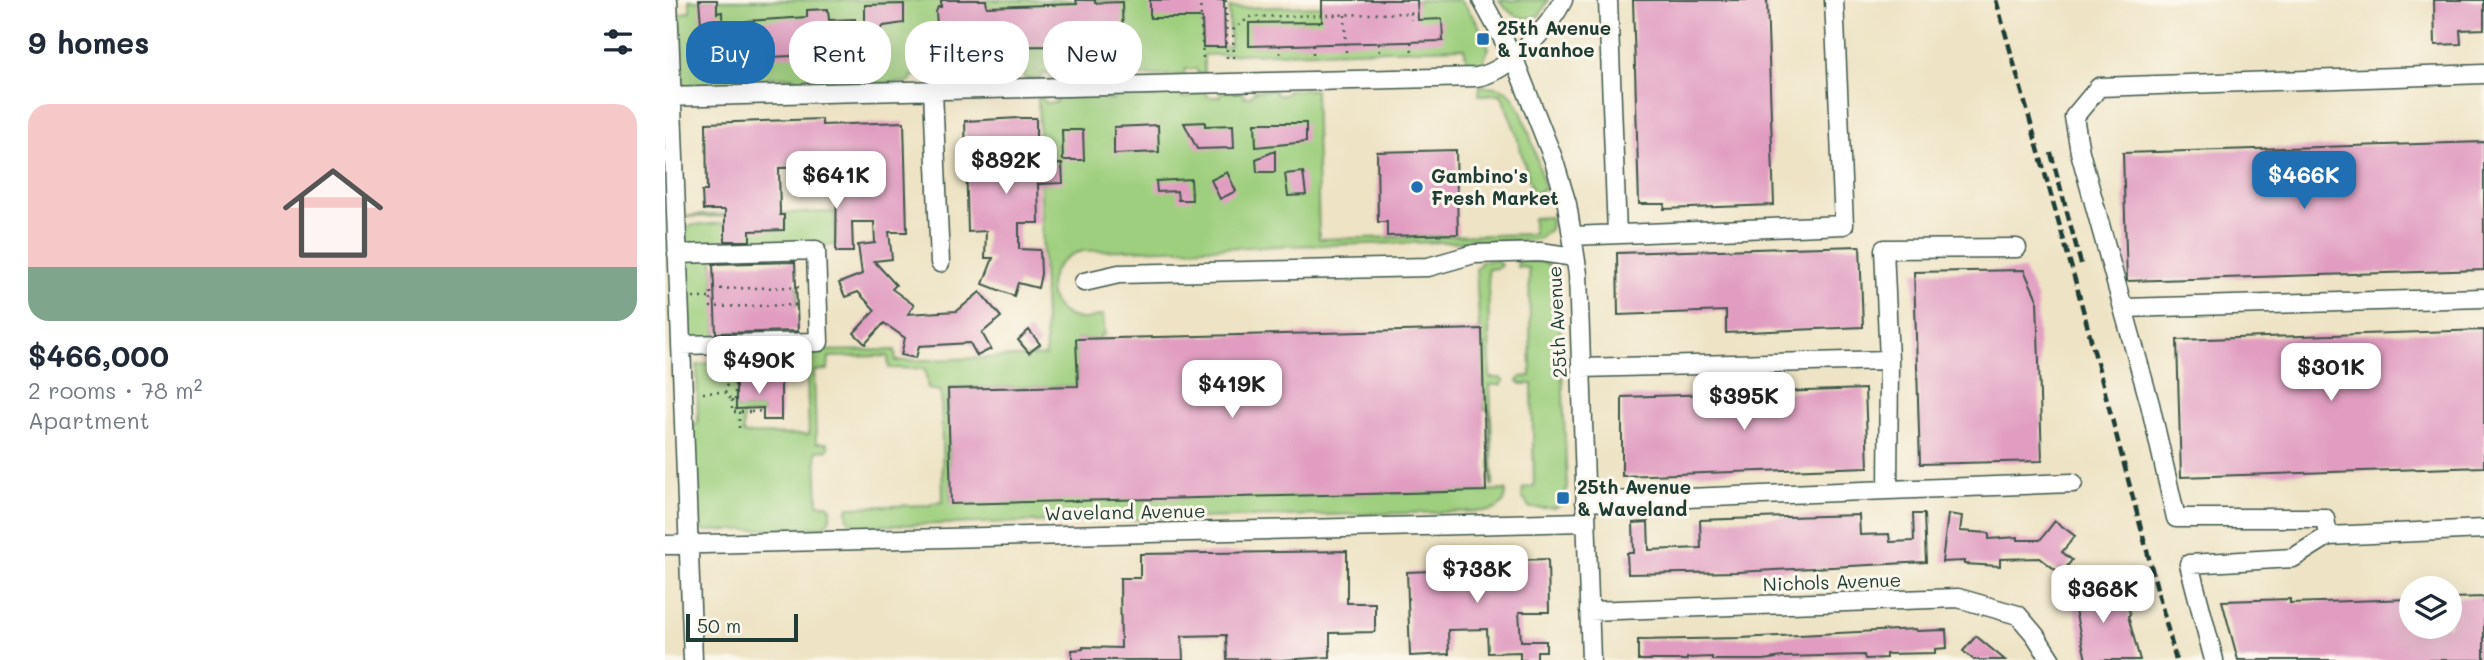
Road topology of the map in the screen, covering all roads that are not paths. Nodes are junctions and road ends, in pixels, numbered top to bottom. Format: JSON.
{"nodes":[{"id":1,"x":668,"y":0,"type":"edge"},
{"id":2,"x":1482,"y":0,"type":"edge"},
{"id":3,"x":1563,"y":0,"type":"edge"},
{"id":4,"x":1608,"y":0,"type":"edge"},
{"id":5,"x":1834,"y":0,"type":"edge"},
{"id":6,"x":1514,"y":59,"type":"junction"},
{"id":7,"x":2484,"y":74,"type":"edge"},
{"id":8,"x":933,"y":90,"type":"junction"},
{"id":9,"x":668,"y":97,"type":"edge"},
{"id":10,"x":1617,"y":234,"type":"junction"},
{"id":11,"x":1572,"y":236,"type":"junction"},
{"id":12,"x":2017,"y":248,"type":"dead end"},
{"id":13,"x":677,"y":254,"type":"junction"},
{"id":14,"x":1575,"y":257,"type":"junction"},
{"id":15,"x":940,"y":263,"type":"dead end"},
{"id":16,"x":1084,"y":282,"type":"dead end"},
{"id":17,"x":2484,"y":298,"type":"edge"},
{"id":18,"x":2123,"y":309,"type":"junction"},
{"id":19,"x":681,"y":345,"type":"junction"},
{"id":20,"x":1889,"y":360,"type":"junction"},
{"id":21,"x":1581,"y":368,"type":"junction"},
{"id":22,"x":2073,"y":483,"type":"dead end"},
{"id":23,"x":1888,"y":490,"type":"junction"},
{"id":24,"x":1585,"y":502,"type":"junction"},
{"id":25,"x":1585,"y":522,"type":"junction"},
{"id":26,"x":2484,"y":529,"type":"edge"},
{"id":27,"x":2327,"y":536,"type":"junction"},
{"id":28,"x":688,"y":544,"type":"junction"},
{"id":29,"x":665,"y":545,"type":"edge"},
{"id":30,"x":1589,"y":611,"type":"junction"},
{"id":31,"x":692,"y":660,"type":"edge"},
{"id":32,"x":1591,"y":660,"type":"edge"},
{"id":33,"x":2051,"y":660,"type":"edge"},
{"id":34,"x":2214,"y":660,"type":"edge"}],
"edges":[{"from":1,"to":9,"type":"street"},
{"from":2,"to":6,"type":"street","name":"25th Avenue"},
{"from":3,"to":6,"type":"street"},
{"from":4,"to":10,"type":"street"},
{"from":5,"to":10,"type":"street"},
{"from":6,"to":8,"type":"street"},
{"from":6,"to":11,"type":"street","name":"25th Avenue"},
{"from":7,"to":18,"type":"street"},
{"from":8,"to":9,"type":"street"},
{"from":8,"to":15,"type":"street"},
{"from":9,"to":13,"type":"street"},
{"from":10,"to":11,"type":"street"},
{"from":11,"to":14,"type":"street","name":"25th Avenue"},
{"from":12,"to":20,"type":"street"},
{"from":13,"to":19,"type":"street"},
{"from":13,"to":19,"type":"street"},
{"from":14,"to":16,"type":"street"},
{"from":14,"to":21,"type":"street","name":"25th Avenue"},
{"from":17,"to":18,"type":"street"},
{"from":18,"to":27,"type":"street"},
{"from":19,"to":28,"type":"street"},
{"from":20,"to":21,"type":"street"},
{"from":20,"to":23,"type":"street"},
{"from":21,"to":24,"type":"street","name":"25th Avenue"},
{"from":22,"to":23,"type":"street"},
{"from":23,"to":24,"type":"street"},
{"from":24,"to":25,"type":"street","name":"25th Avenue"},
{"from":25,"to":28,"type":"street","name":"Waveland Avenue"},
{"from":25,"to":30,"type":"street","name":"25th Avenue"},
{"from":26,"to":27,"type":"street"},
{"from":27,"to":34,"type":"street"},
{"from":28,"to":29,"type":"street","name":"Waveland Avenue"},
{"from":28,"to":31,"type":"street"},
{"from":30,"to":32,"type":"street","name":"25th Avenue"},
{"from":30,"to":33,"type":"street","name":"Nichols Avenue"}]}
